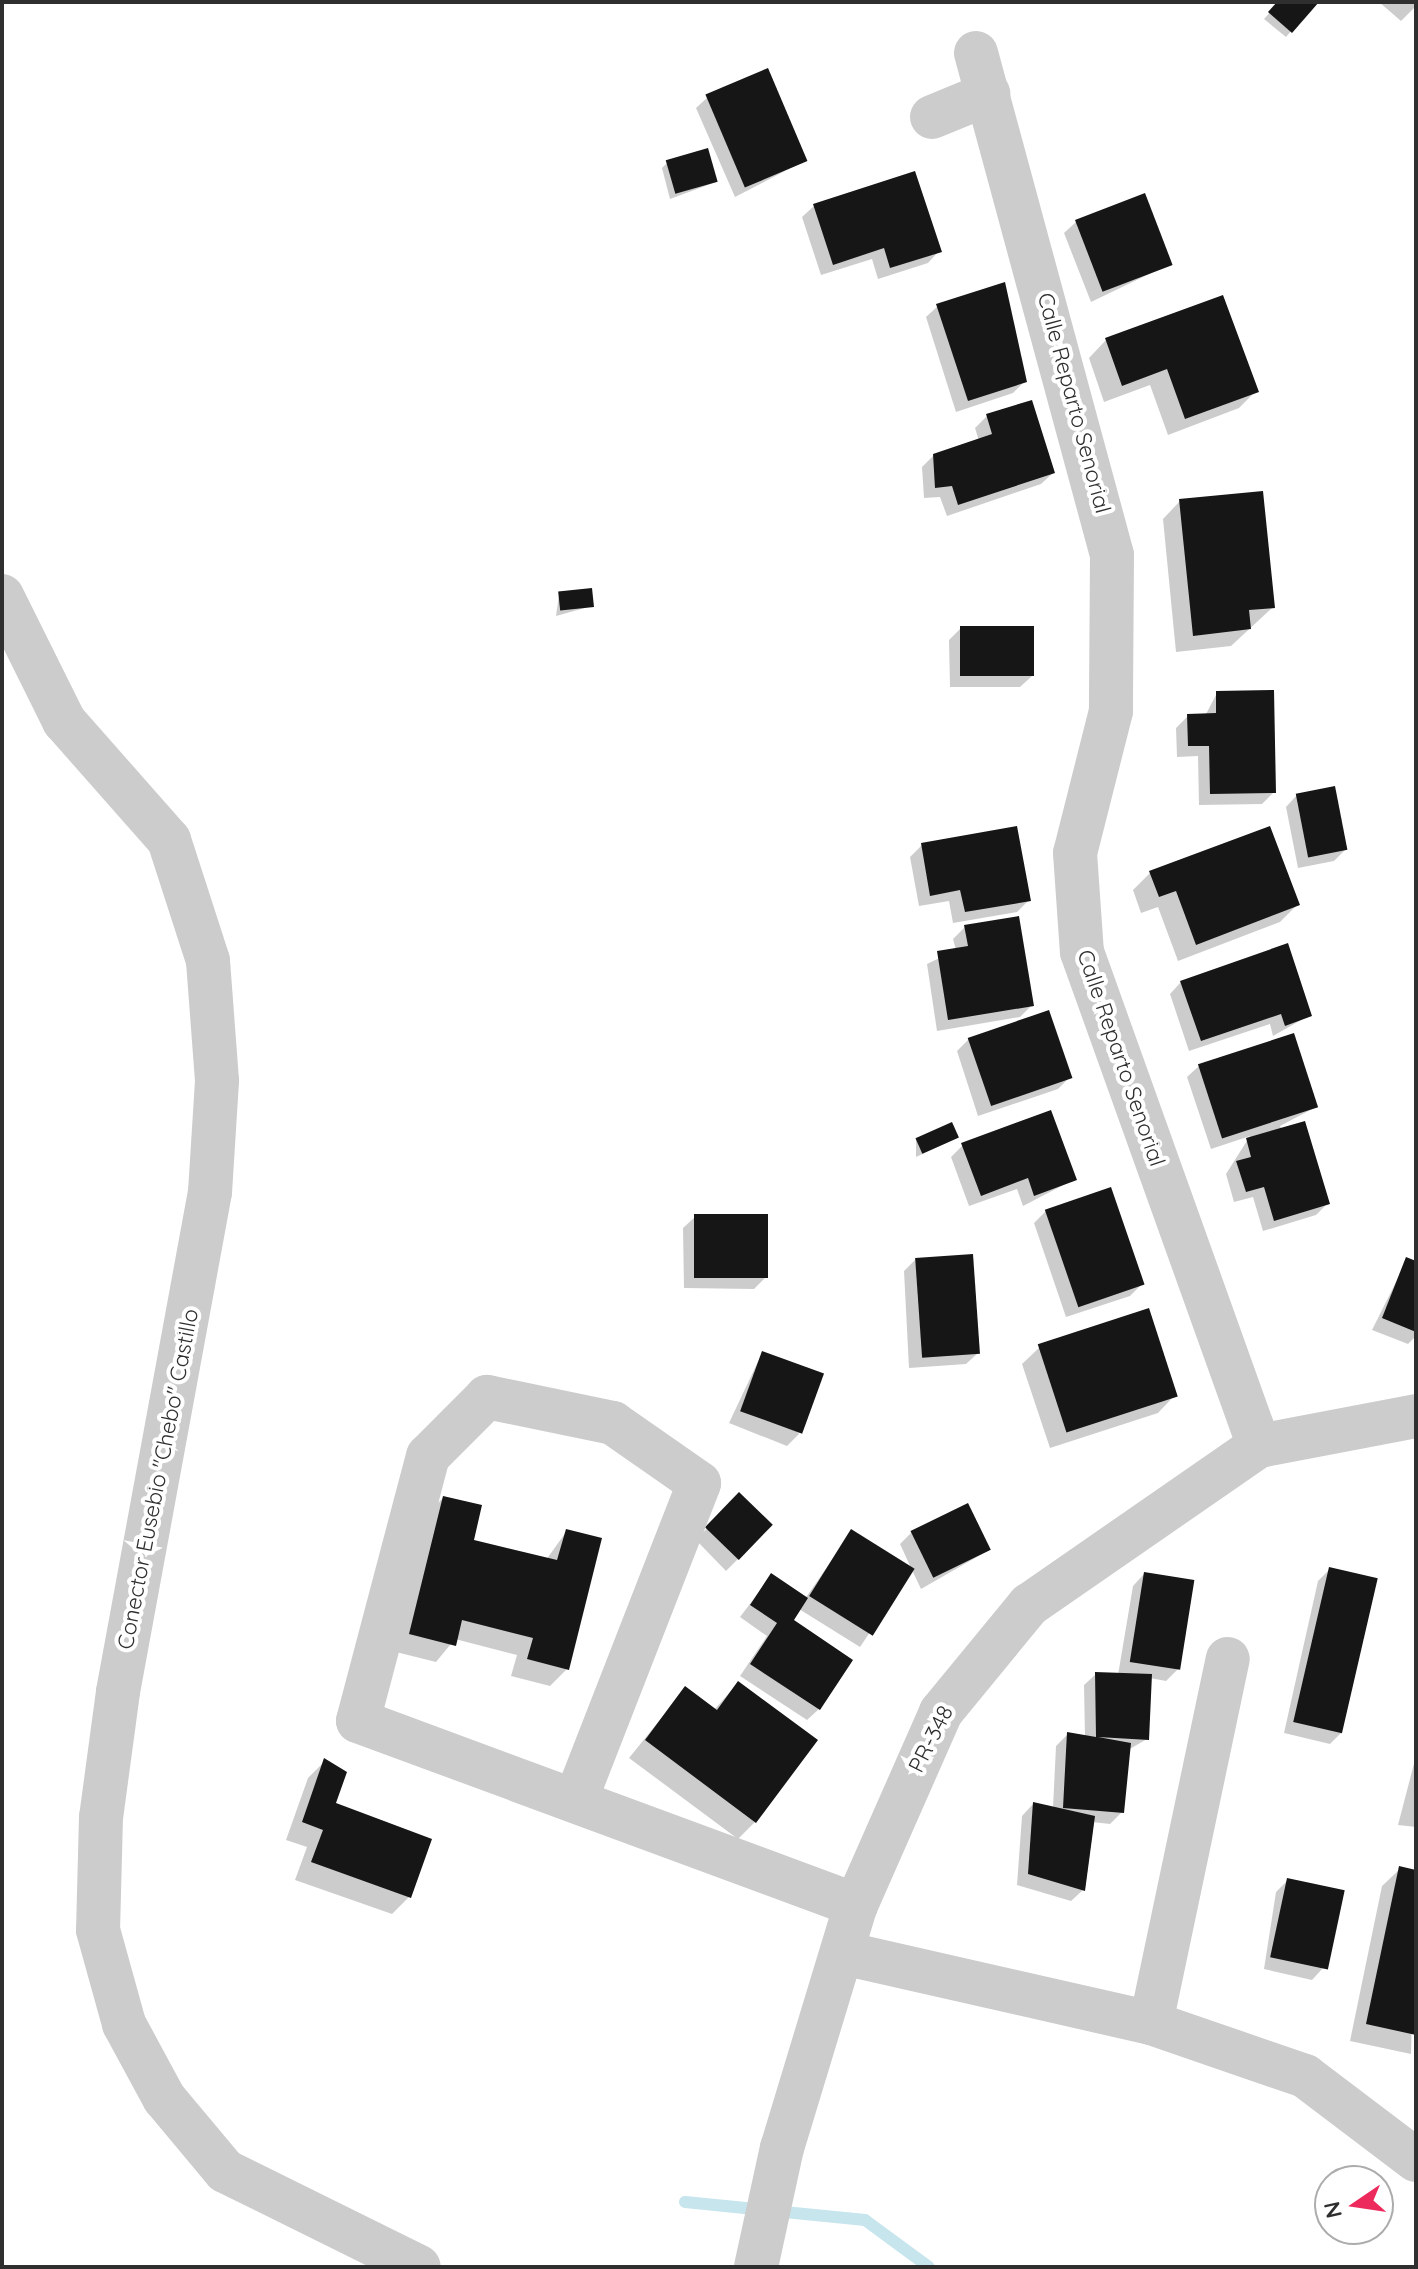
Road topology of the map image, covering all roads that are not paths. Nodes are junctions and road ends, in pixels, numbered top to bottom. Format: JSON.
{"nodes":[{"id":1,"x":976,"y":53,"type":"dead end"},
{"id":2,"x":988,"y":94,"type":"junction"},
{"id":3,"x":932,"y":117,"type":"dead end"},
{"id":4,"x":2,"y":596,"type":"edge"},
{"id":5,"x":1416,"y":1416,"type":"edge"},
{"id":6,"x":1259,"y":1446,"type":"junction"},
{"id":7,"x":1228,"y":1659,"type":"dead end"},
{"id":8,"x":576,"y":1799,"type":"junction"},
{"id":9,"x":856,"y":1905,"type":"junction"},
{"id":10,"x":843,"y":1953,"type":"junction"},
{"id":11,"x":1151,"y":2023,"type":"junction"},
{"id":12,"x":1416,"y":2160,"type":"edge"},
{"id":13,"x":419,"y":2267,"type":"edge"},
{"id":14,"x":756,"y":2267,"type":"edge"}],
"edges":[{"from":1,"to":2,"type":"street","name":"Calle Reparto Senorial"},
{"from":2,"to":3,"type":"street"},
{"from":2,"to":6,"type":"street","name":"Calle Reparto Senorial"},
{"from":4,"to":13,"type":"street","name":"Conector Eusebio \"Chebo\" Castillo"},
{"from":5,"to":6,"type":"street","name":"PR-348","number":"PR-348"},
{"from":6,"to":9,"type":"street","name":"PR-348","number":"PR-348"},
{"from":7,"to":11,"type":"street"},
{"from":8,"to":8,"type":"street"},
{"from":8,"to":9,"type":"street"},
{"from":9,"to":10,"type":"street","name":"PR-348","number":"PR-348"},
{"from":10,"to":11,"type":"street"},
{"from":10,"to":14,"type":"street","name":"PR-348","number":"PR-348"},
{"from":11,"to":12,"type":"street"}]}
